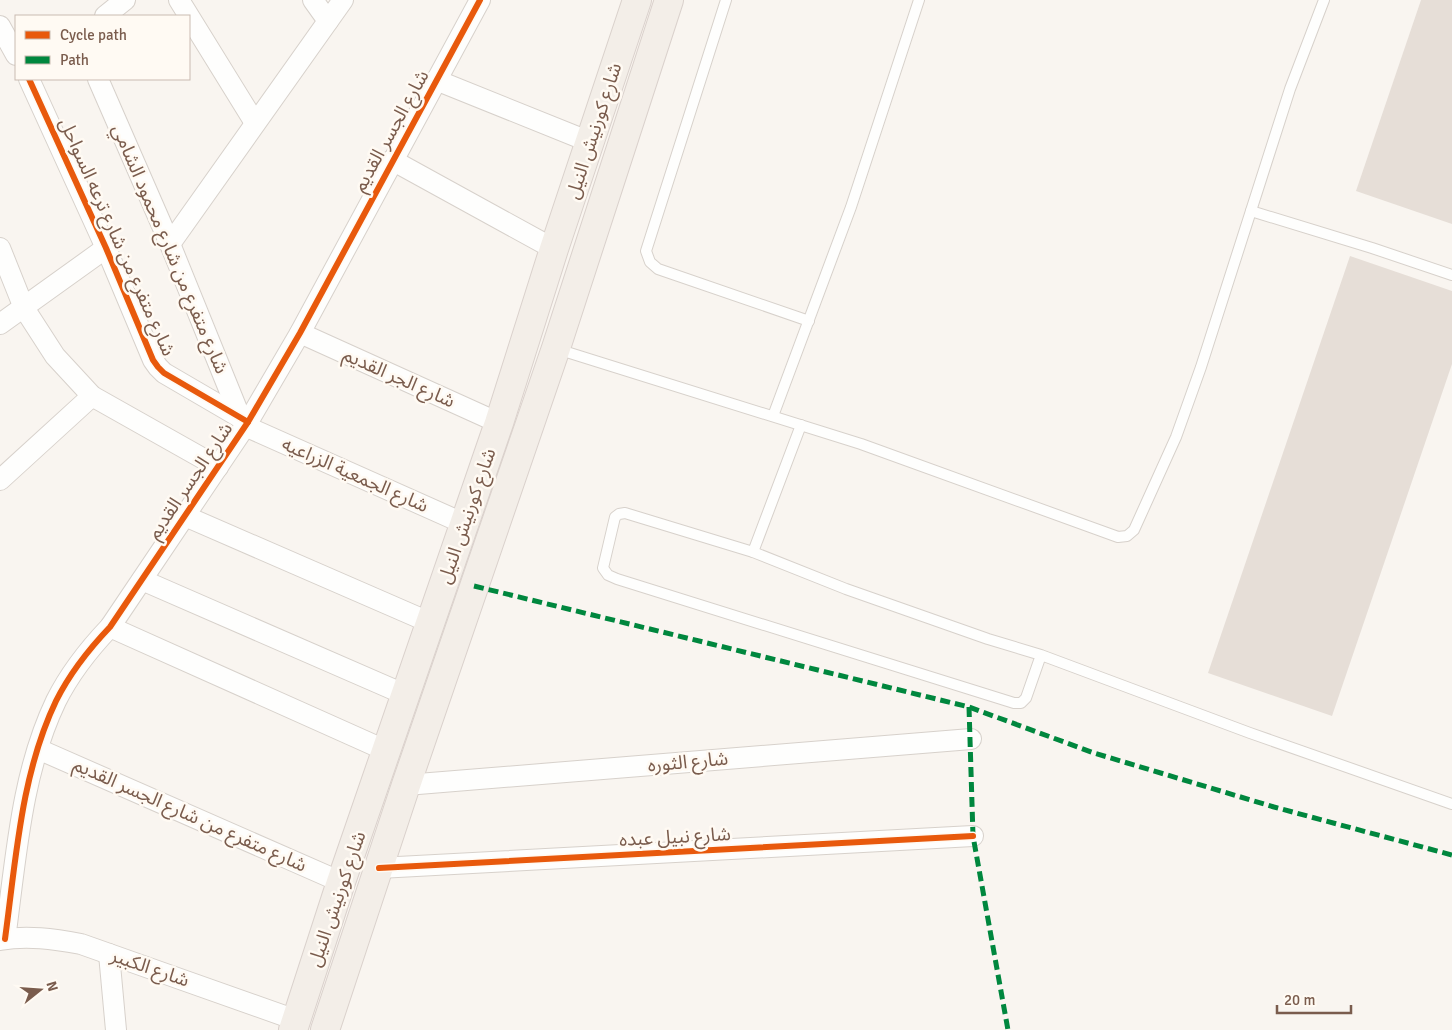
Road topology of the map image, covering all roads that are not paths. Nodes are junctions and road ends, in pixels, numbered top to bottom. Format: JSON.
{"nodes":[{"id":1,"x":125,"y":0,"type":"edge"},
{"id":2,"x":179,"y":0,"type":"edge"},
{"id":3,"x":313,"y":0,"type":"edge"},
{"id":4,"x":343,"y":0,"type":"edge"},
{"id":5,"x":480,"y":0,"type":"edge"},
{"id":6,"x":637,"y":0,"type":"edge"},
{"id":7,"x":669,"y":0,"type":"edge"},
{"id":8,"x":726,"y":0,"type":"edge"},
{"id":9,"x":919,"y":0,"type":"edge"},
{"id":10,"x":1324,"y":0,"type":"edge"},
{"id":11,"x":103,"y":10,"type":"edge"},
{"id":12,"x":188,"y":15,"type":"edge"},
{"id":13,"x":190,"y":18,"type":"edge"},
{"id":14,"x":328,"y":21,"type":"junction"},
{"id":15,"x":0,"y":26,"type":"edge"},
{"id":16,"x":15,"y":53,"type":"edge"},
{"id":17,"x":29,"y":80,"type":"edge"},
{"id":18,"x":98,"y":80,"type":"edge"},
{"id":19,"x":436,"y":80,"type":"junction"},
{"id":20,"x":255,"y":124,"type":"junction"},
{"id":21,"x":590,"y":142,"type":"junction"},
{"id":22,"x":392,"y":160,"type":"junction"},
{"id":23,"x":1251,"y":211,"type":"junction"},
{"id":24,"x":170,"y":244,"type":"junction"},
{"id":25,"x":0,"y":248,"type":"edge"},
{"id":26,"x":106,"y":248,"type":"junction"},
{"id":27,"x":554,"y":250,"type":"junction"},
{"id":28,"x":1452,"y":275,"type":"edge"},
{"id":29,"x":24,"y":308,"type":"junction"},
{"id":30,"x":809,"y":321,"type":"junction"},
{"id":31,"x":0,"y":324,"type":"edge"},
{"id":32,"x":300,"y":332,"type":"junction"},
{"id":33,"x":556,"y":348,"type":"junction"},
{"id":34,"x":92,"y":396,"type":"junction"},
{"id":35,"x":773,"y":416,"type":"junction"},
{"id":36,"x":244,"y":422,"type":"junction"},
{"id":37,"x":499,"y":423,"type":"junction"},
{"id":38,"x":801,"y":425,"type":"junction"},
{"id":39,"x":218,"y":467,"type":"junction"},
{"id":40,"x":0,"y":480,"type":"edge"},
{"id":41,"x":185,"y":516,"type":"junction"},
{"id":42,"x":465,"y":524,"type":"junction"},
{"id":43,"x":753,"y":552,"type":"junction"},
{"id":44,"x":142,"y":580,"type":"junction"},
{"id":45,"x":431,"y":623,"type":"junction"},
{"id":46,"x":110,"y":627,"type":"junction"},
{"id":47,"x":1041,"y":655,"type":"junction"},
{"id":48,"x":406,"y":695,"type":"junction"},
{"id":49,"x":971,"y":739,"type":"dead end"},
{"id":50,"x":38,"y":749,"type":"junction"},
{"id":51,"x":387,"y":751,"type":"junction"},
{"id":52,"x":406,"y":785,"type":"junction"},
{"id":53,"x":1452,"y":804,"type":"edge"},
{"id":54,"x":973,"y":836,"type":"dead end"},
{"id":55,"x":10,"y":840,"type":"edge"},
{"id":56,"x":379,"y":868,"type":"junction"},
{"id":57,"x":341,"y":882,"type":"junction"},
{"id":58,"x":3,"y":939,"type":"edge"},
{"id":59,"x":110,"y":954,"type":"junction"},
{"id":60,"x":295,"y":1025,"type":"edge"},
{"id":61,"x":116,"y":1030,"type":"edge"},
{"id":62,"x":325,"y":1030,"type":"edge"}],
"edges":[{"from":1,"to":11,"type":"street"},
{"from":2,"to":12,"type":"street"},
{"from":3,"to":14,"type":"street"},
{"from":4,"to":14,"type":"street"},
{"from":5,"to":19,"type":"street","name":"شارع الجسر القديم"},
{"from":6,"to":21,"type":"main road","name":"شارع كورنيش النيل"},
{"from":7,"to":33,"type":"main road","name":"شارع كورنيش النيل"},
{"from":8,"to":30,"type":"lane"},
{"from":9,"to":30,"type":"lane"},
{"from":10,"to":23,"type":"lane"},
{"from":13,"to":20,"type":"street"},
{"from":14,"to":20,"type":"street"},
{"from":15,"to":16,"type":"street"},
{"from":17,"to":26,"type":"street","name":"شارع متفرع من شارع ترعه السواحل"},
{"from":18,"to":24,"type":"street","name":"شارع متفرع من شارع محمود الشامي"},
{"from":19,"to":21,"type":"street"},
{"from":19,"to":22,"type":"street","name":"شارع الجسر القديم"},
{"from":20,"to":24,"type":"street"},
{"from":21,"to":27,"type":"main road","name":"شارع كورنيش النيل"},
{"from":22,"to":27,"type":"street"},
{"from":22,"to":32,"type":"street","name":"شارع الجسر القديم"},
{"from":23,"to":28,"type":"lane"},
{"from":23,"to":38,"type":"lane"},
{"from":24,"to":36,"type":"street","name":"شارع متفرع من شارع محمود الشامي"},
{"from":25,"to":29,"type":"street"},
{"from":26,"to":29,"type":"street"},
{"from":26,"to":36,"type":"street","name":"شارع متفرع من شارع ترعه السواحل"},
{"from":27,"to":37,"type":"main road","name":"شارع كورنيش النيل"},
{"from":29,"to":31,"type":"street"},
{"from":29,"to":34,"type":"street"},
{"from":30,"to":35,"type":"lane"},
{"from":32,"to":36,"type":"street","name":"شارع الجسر القديم"},
{"from":32,"to":37,"type":"street","name":"شارع الجر القديم"},
{"from":33,"to":35,"type":"lane"},
{"from":33,"to":52,"type":"main road","name":"شارع كورنيش النيل"},
{"from":34,"to":39,"type":"street"},
{"from":34,"to":40,"type":"street"},
{"from":35,"to":38,"type":"lane"},
{"from":36,"to":39,"type":"street","name":"شارع الجسر القديم"},
{"from":36,"to":42,"type":"street","name":"شارع الجمعية الزراعيه"},
{"from":37,"to":42,"type":"main road","name":"شارع كورنيش النيل"},
{"from":38,"to":43,"type":"lane"},
{"from":39,"to":41,"type":"street","name":"شارع الجسر القديم"},
{"from":41,"to":44,"type":"street","name":"شارع الجسر القديم"},
{"from":41,"to":45,"type":"street"},
{"from":42,"to":45,"type":"main road","name":"شارع كورنيش النيل"},
{"from":43,"to":47,"type":"lane"},
{"from":43,"to":47,"type":"lane"},
{"from":44,"to":46,"type":"street","name":"شارع الجسر القديم"},
{"from":44,"to":48,"type":"street"},
{"from":45,"to":48,"type":"main road","name":"شارع كورنيش النيل"},
{"from":46,"to":50,"type":"street","name":"شارع الجسر القديم"},
{"from":46,"to":51,"type":"street"},
{"from":47,"to":53,"type":"lane"},
{"from":48,"to":51,"type":"main road","name":"شارع كورنيش النيل"},
{"from":49,"to":52,"type":"street","name":"شارع الثوره"},
{"from":50,"to":55,"type":"street","name":"شارع الجسر القديم"},
{"from":50,"to":57,"type":"street","name":"شارع متفرع من شارع الجسر القديم"},
{"from":51,"to":57,"type":"main road","name":"شارع كورنيش النيل"},
{"from":52,"to":56,"type":"main road","name":"شارع كورنيش النيل"},
{"from":54,"to":56,"type":"street","name":"شارع نبيل عبده"},
{"from":55,"to":58,"type":"street","name":"شارع الجسر القديم"},
{"from":56,"to":62,"type":"main road","name":"شارع كورنيش النيل"},
{"from":57,"to":60,"type":"main road","name":"شارع كورنيش النيل"},
{"from":58,"to":59,"type":"street","name":"شارع الكبير"},
{"from":59,"to":60,"type":"street","name":"شارع الكبير"},
{"from":59,"to":61,"type":"street"}]}
